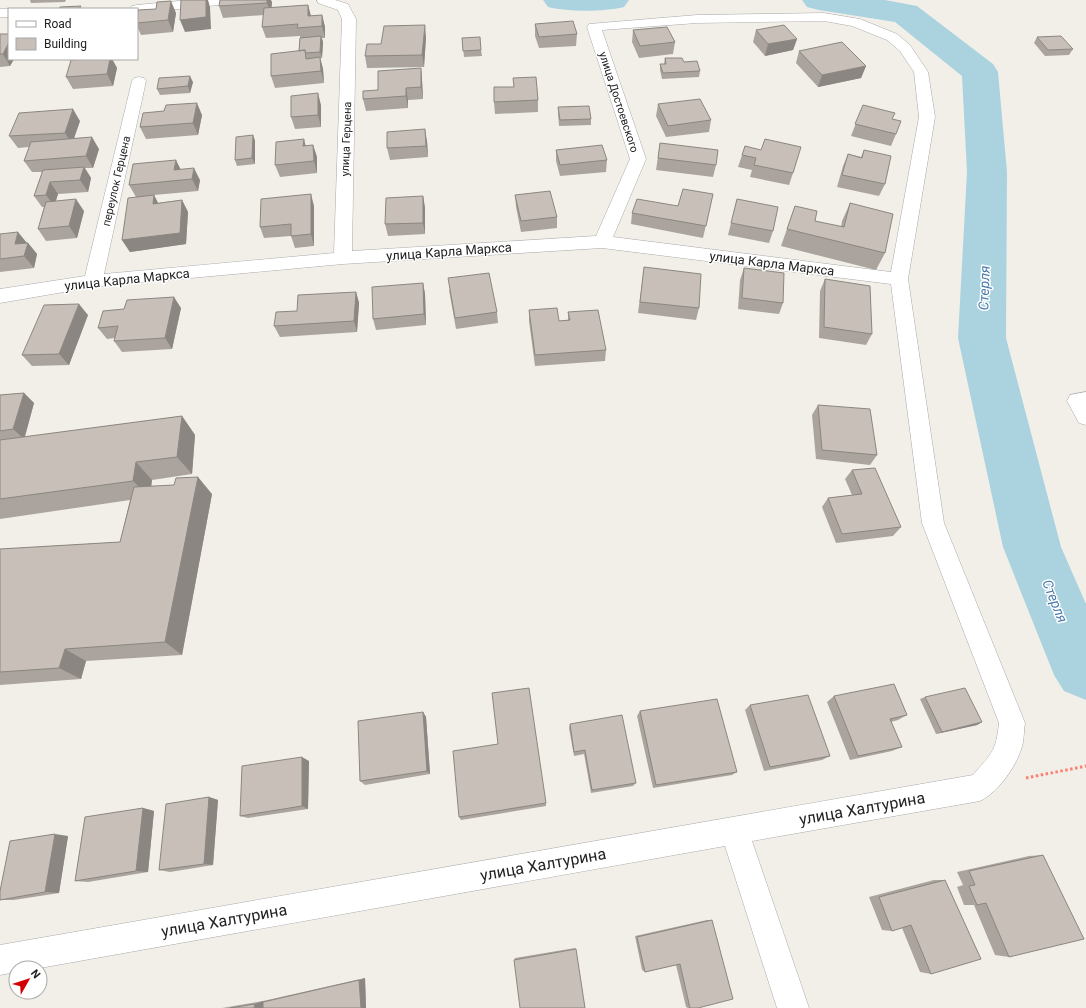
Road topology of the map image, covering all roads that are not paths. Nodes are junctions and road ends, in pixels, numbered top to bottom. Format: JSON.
{"nodes":[{"id":1,"x":229,"y":0,"type":"edge"},
{"id":2,"x":322,"y":0,"type":"edge"},
{"id":3,"x":138,"y":9,"type":"edge"},
{"id":4,"x":139,"y":81,"type":"dead end"},
{"id":5,"x":602,"y":242,"type":"junction"},
{"id":6,"x":343,"y":258,"type":"junction"},
{"id":7,"x":899,"y":279,"type":"junction"},
{"id":8,"x":93,"y":281,"type":"junction"},
{"id":9,"x":0,"y":296,"type":"edge"},
{"id":10,"x":734,"y":830,"type":"junction"},
{"id":11,"x":0,"y":960,"type":"edge"},
{"id":12,"x":793,"y":1008,"type":"edge"}],
"edges":[{"from":1,"to":3,"type":"street"},
{"from":2,"to":6,"type":"street","name":"улица Герцена"},
{"from":4,"to":8,"type":"street","name":"переулок Герцена"},
{"from":5,"to":6,"type":"street","name":"улица Карла Маркса"},
{"from":5,"to":7,"type":"street","name":"улица Карла Маркса"},
{"from":5,"to":7,"type":"street","name":"улица Достоевского"},
{"from":6,"to":8,"type":"street","name":"улица Карла Маркса"},
{"from":7,"to":10,"type":"street","name":"улица Халтурина"},
{"from":8,"to":9,"type":"street","name":"улица Карла Маркса"},
{"from":10,"to":11,"type":"street","name":"улица Халтурина"},
{"from":10,"to":12,"type":"street"}]}
